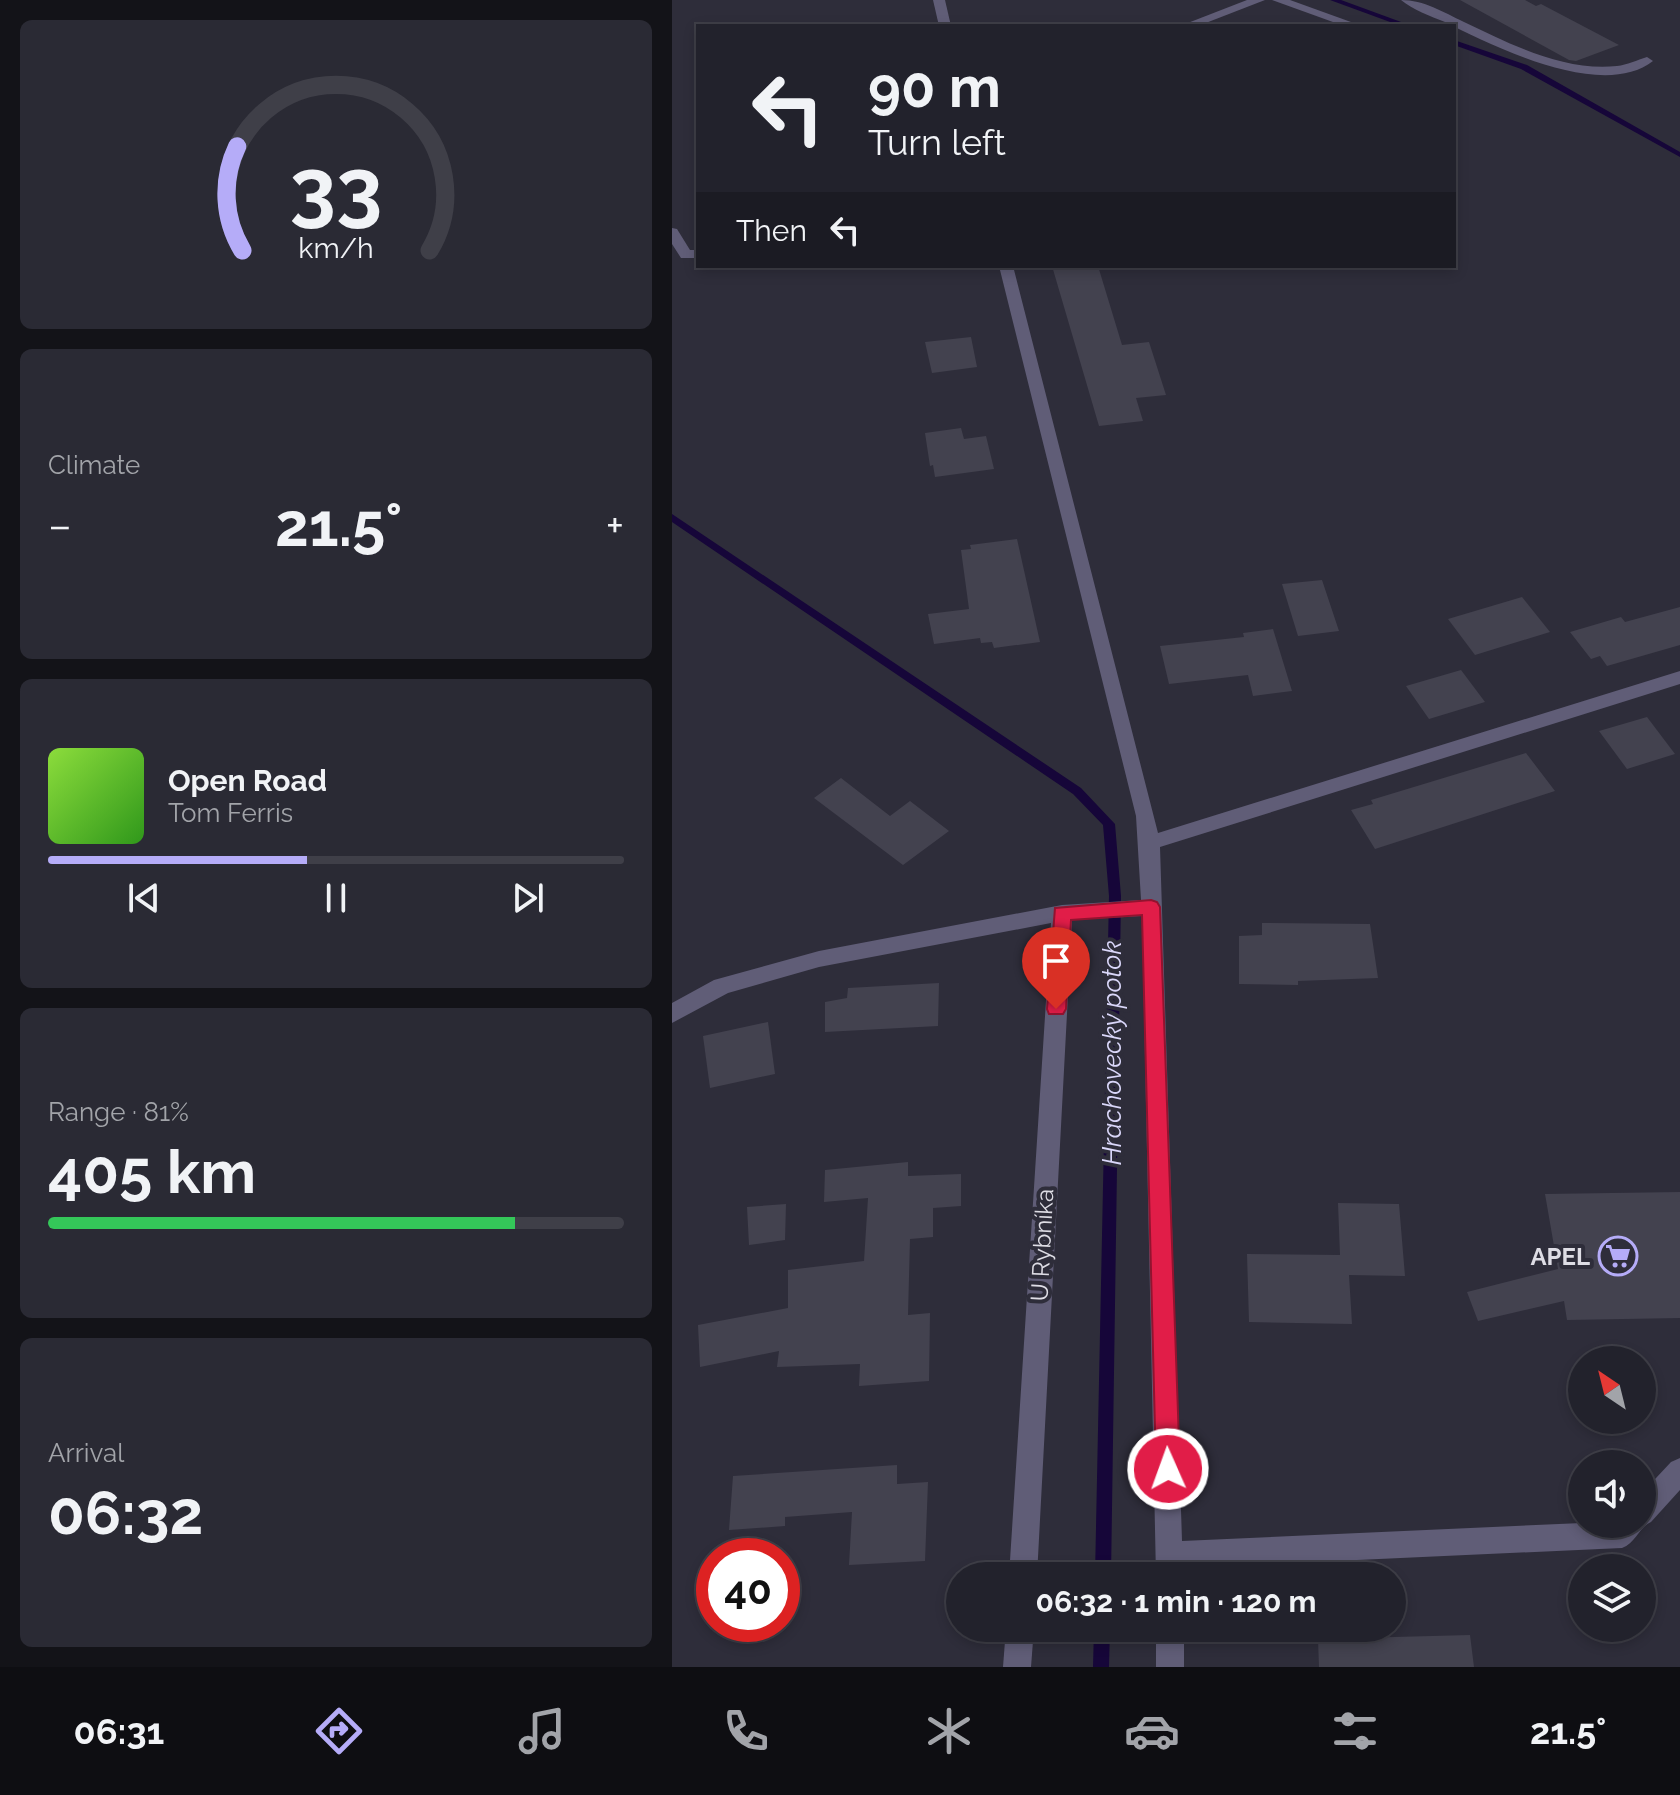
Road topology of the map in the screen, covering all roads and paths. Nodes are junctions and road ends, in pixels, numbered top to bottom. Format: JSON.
{"nodes":[{"id":1,"x":939,"y":0,"type":"edge"},
{"id":2,"x":1259,"y":0,"type":"edge"},
{"id":3,"x":1278,"y":0,"type":"edge"},
{"id":4,"x":1407,"y":0,"type":"edge"},
{"id":5,"x":945,"y":24,"type":"edge"},
{"id":6,"x":1192,"y":24,"type":"edge"},
{"id":7,"x":1350,"y":24,"type":"edge"},
{"id":8,"x":1647,"y":61,"type":"dead end"},
{"id":9,"x":672,"y":232,"type":"edge"},
{"id":10,"x":696,"y":254,"type":"edge"},
{"id":11,"x":1007,"y":268,"type":"edge"},
{"id":12,"x":1680,"y":677,"type":"edge"},
{"id":13,"x":1150,"y":843,"type":"junction"},
{"id":14,"x":1151,"y":907,"type":"junction"},
{"id":15,"x":1062,"y":913,"type":"junction"},
{"id":16,"x":672,"y":1014,"type":"edge"},
{"id":17,"x":1680,"y":1471,"type":"edge"},
{"id":18,"x":1656,"y":1498,"type":"edge"},
{"id":19,"x":1577,"y":1538,"type":"edge"},
{"id":20,"x":1024,"y":1562,"type":"edge"},
{"id":21,"x":1170,"y":1562,"type":"edge"},
{"id":22,"x":1215,"y":1562,"type":"edge"},
{"id":23,"x":1019,"y":1642,"type":"edge"},
{"id":24,"x":1170,"y":1642,"type":"edge"},
{"id":25,"x":1017,"y":1667,"type":"edge"},
{"id":26,"x":1170,"y":1667,"type":"edge"}],
"edges":[{"from":1,"to":5,"type":"street"},
{"from":2,"to":6,"type":"street"},
{"from":3,"to":7,"type":"street"},
{"from":4,"to":8,"type":"street"},
{"from":9,"to":10,"type":"street"},
{"from":11,"to":13,"type":"street"},
{"from":12,"to":13,"type":"street"},
{"from":13,"to":14,"type":"street"},
{"from":14,"to":15,"type":"street"},
{"from":14,"to":21,"type":"street"},
{"from":15,"to":16,"type":"street"},
{"from":15,"to":20,"type":"street","name":"U Rybníka"},
{"from":17,"to":18,"type":"street"},
{"from":19,"to":22,"type":"street"},
{"from":23,"to":25,"type":"street"},
{"from":24,"to":26,"type":"street"}]}
